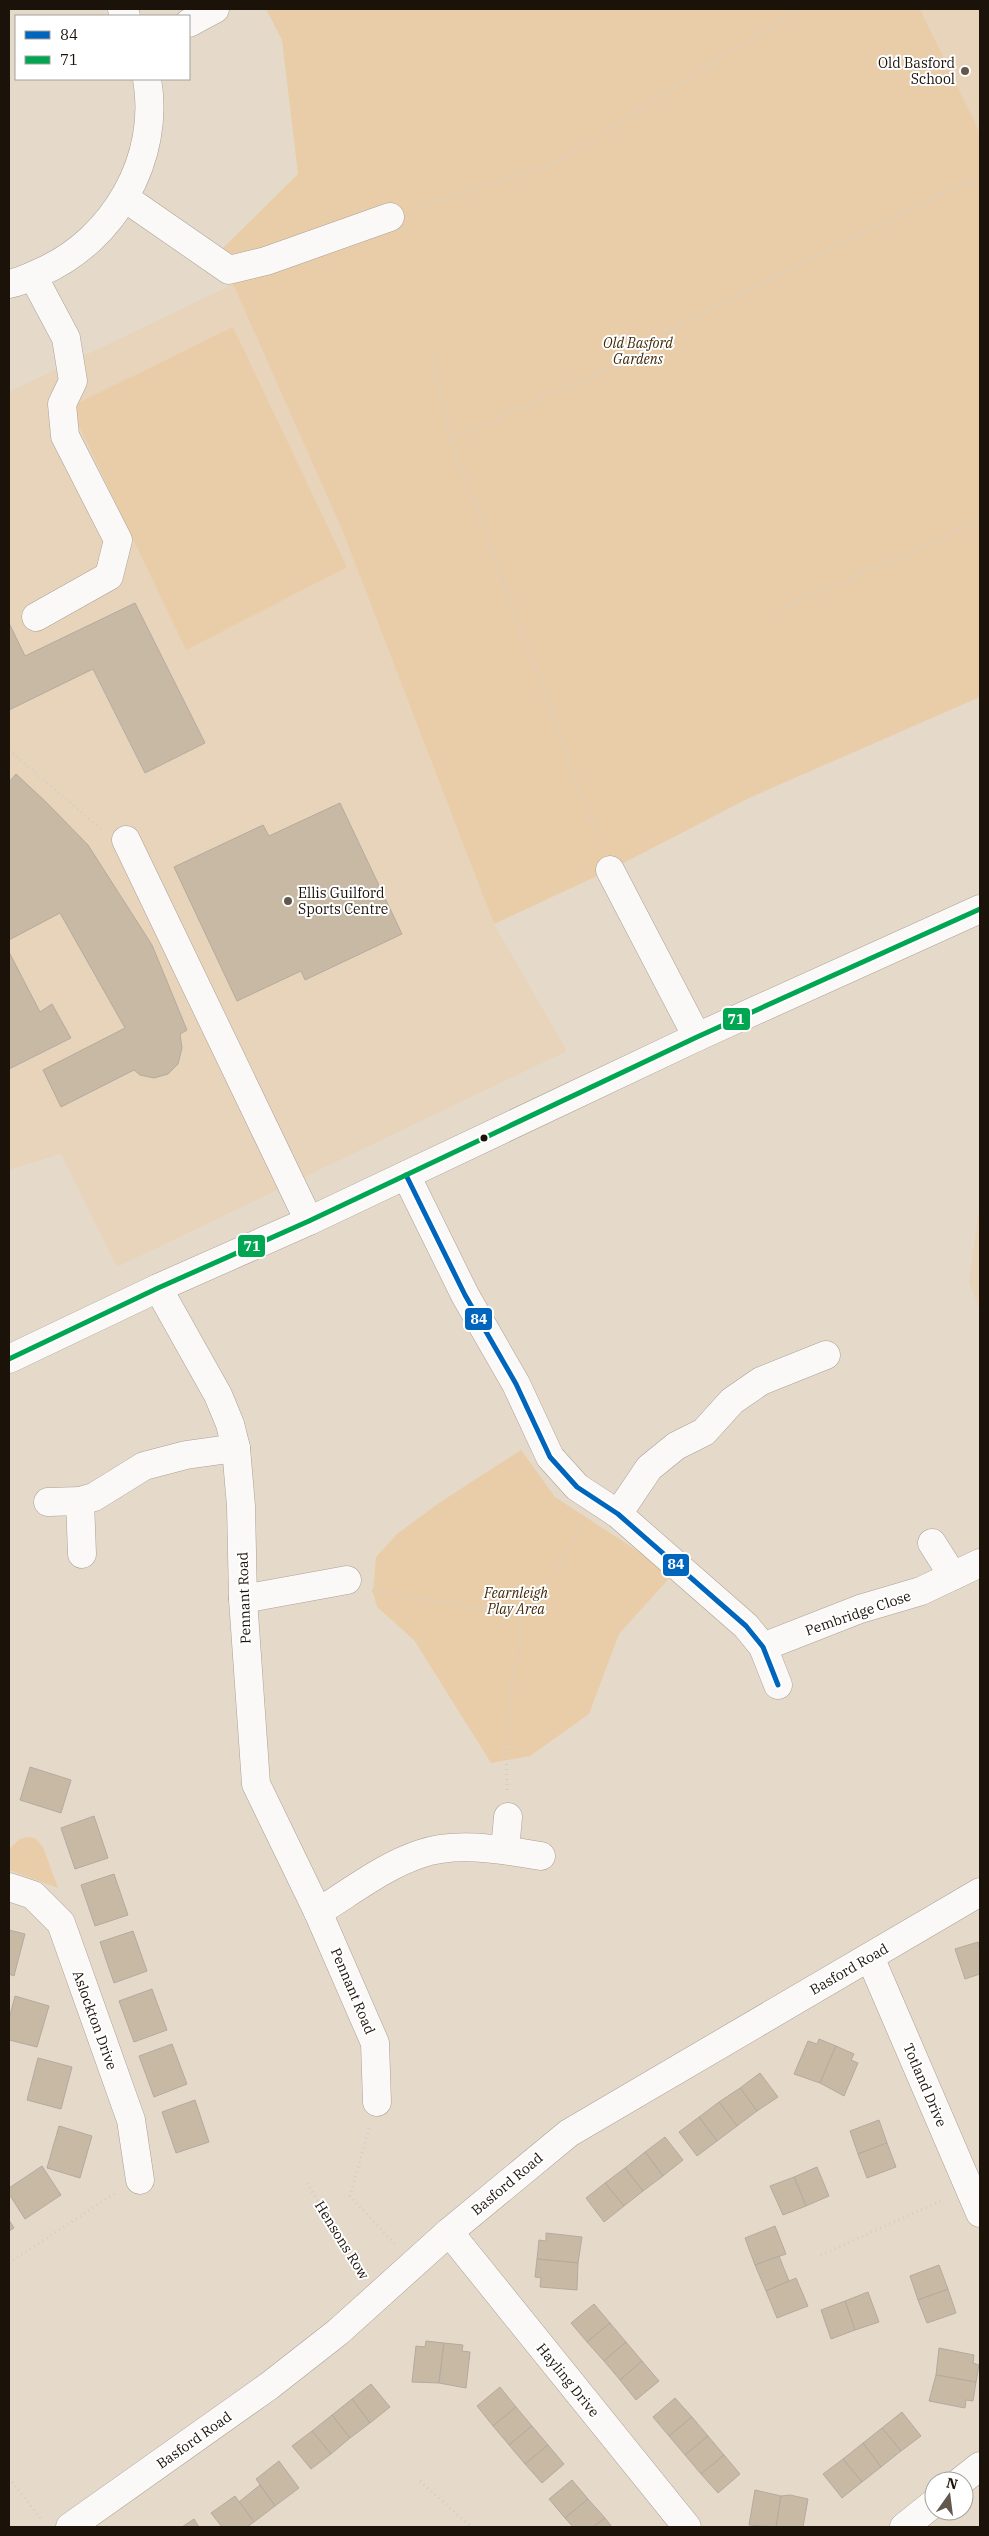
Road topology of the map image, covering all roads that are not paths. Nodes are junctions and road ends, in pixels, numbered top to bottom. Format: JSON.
{"nodes":[{"id":1,"x":215,"y":9,"type":"edge"},
{"id":2,"x":190,"y":22,"type":"edge"},
{"id":3,"x":147,"y":80,"type":"edge"},
{"id":4,"x":125,"y":198,"type":"junction"},
{"id":5,"x":390,"y":217,"type":"road end"},
{"id":6,"x":21,"y":280,"type":"edge"},
{"id":7,"x":36,"y":617,"type":"dead end"},
{"id":8,"x":126,"y":840,"type":"road end"},
{"id":9,"x":610,"y":870,"type":"road end"},
{"id":10,"x":980,"y":909,"type":"edge"},
{"id":11,"x":697,"y":1037,"type":"junction"},
{"id":12,"x":406,"y":1175,"type":"junction"},
{"id":13,"x":309,"y":1221,"type":"junction"},
{"id":14,"x":158,"y":1288,"type":"junction"},
{"id":15,"x":826,"y":1355,"type":"dead end"},
{"id":16,"x":9,"y":1359,"type":"edge"},
{"id":17,"x":236,"y":1448,"type":"junction"},
{"id":18,"x":80,"y":1501,"type":"junction"},
{"id":19,"x":48,"y":1502,"type":"dead end"},
{"id":20,"x":609,"y":1508,"type":"junction"},
{"id":21,"x":932,"y":1543,"type":"dead end"},
{"id":22,"x":82,"y":1554,"type":"dead end"},
{"id":23,"x":980,"y":1563,"type":"edge"},
{"id":24,"x":953,"y":1576,"type":"junction"},
{"id":25,"x":347,"y":1580,"type":"road end"},
{"id":26,"x":243,"y":1599,"type":"junction"},
{"id":27,"x":763,"y":1648,"type":"junction"},
{"id":28,"x":778,"y":1685,"type":"dead end"},
{"id":29,"x":508,"y":1817,"type":"road end"},
{"id":30,"x":505,"y":1850,"type":"junction"},
{"id":31,"x":541,"y":1856,"type":"dead end"},
{"id":32,"x":9,"y":1887,"type":"edge"},
{"id":33,"x":980,"y":1892,"type":"edge"},
{"id":34,"x":318,"y":1912,"type":"junction"},
{"id":35,"x":870,"y":1957,"type":"junction"},
{"id":36,"x":377,"y":2102,"type":"road end"},
{"id":37,"x":140,"y":2180,"type":"road end"},
{"id":38,"x":976,"y":2201,"type":"edge"},
{"id":39,"x":449,"y":2232,"type":"junction"},
{"id":40,"x":924,"y":2511,"type":"edge"},
{"id":41,"x":70,"y":2527,"type":"edge"},
{"id":42,"x":686,"y":2527,"type":"edge"},
{"id":43,"x":904,"y":2527,"type":"edge"}],
"edges":[{"from":1,"to":2,"type":"street"},
{"from":3,"to":4,"type":"street"},
{"from":4,"to":5,"type":"street"},
{"from":4,"to":6,"type":"street"},
{"from":6,"to":7,"type":"street"},
{"from":8,"to":13,"type":"street"},
{"from":9,"to":11,"type":"street"},
{"from":10,"to":11,"type":"street"},
{"from":11,"to":12,"type":"street"},
{"from":12,"to":13,"type":"street"},
{"from":12,"to":20,"type":"street"},
{"from":13,"to":14,"type":"street"},
{"from":14,"to":16,"type":"street"},
{"from":14,"to":17,"type":"street","name":"Pennant Road"},
{"from":15,"to":20,"type":"street"},
{"from":17,"to":18,"type":"street"},
{"from":17,"to":26,"type":"street","name":"Pennant Road"},
{"from":18,"to":19,"type":"street"},
{"from":18,"to":22,"type":"street"},
{"from":20,"to":27,"type":"street"},
{"from":21,"to":24,"type":"street"},
{"from":23,"to":24,"type":"street","name":"Pembridge Close"},
{"from":24,"to":27,"type":"street","name":"Pembridge Close"},
{"from":25,"to":26,"type":"street"},
{"from":26,"to":34,"type":"street","name":"Pennant Road"},
{"from":27,"to":28,"type":"street"},
{"from":29,"to":30,"type":"street"},
{"from":30,"to":31,"type":"street"},
{"from":30,"to":34,"type":"street"},
{"from":32,"to":37,"type":"street","name":"Aslockton Drive"},
{"from":33,"to":35,"type":"street","name":"Basford Road"},
{"from":34,"to":36,"type":"street","name":"Pennant Road"},
{"from":35,"to":38,"type":"street","name":"Totland Drive"},
{"from":35,"to":39,"type":"street","name":"Basford Road"},
{"from":39,"to":41,"type":"street","name":"Basford Road"},
{"from":39,"to":42,"type":"street","name":"Hayling Drive"},
{"from":40,"to":43,"type":"street"}]}
